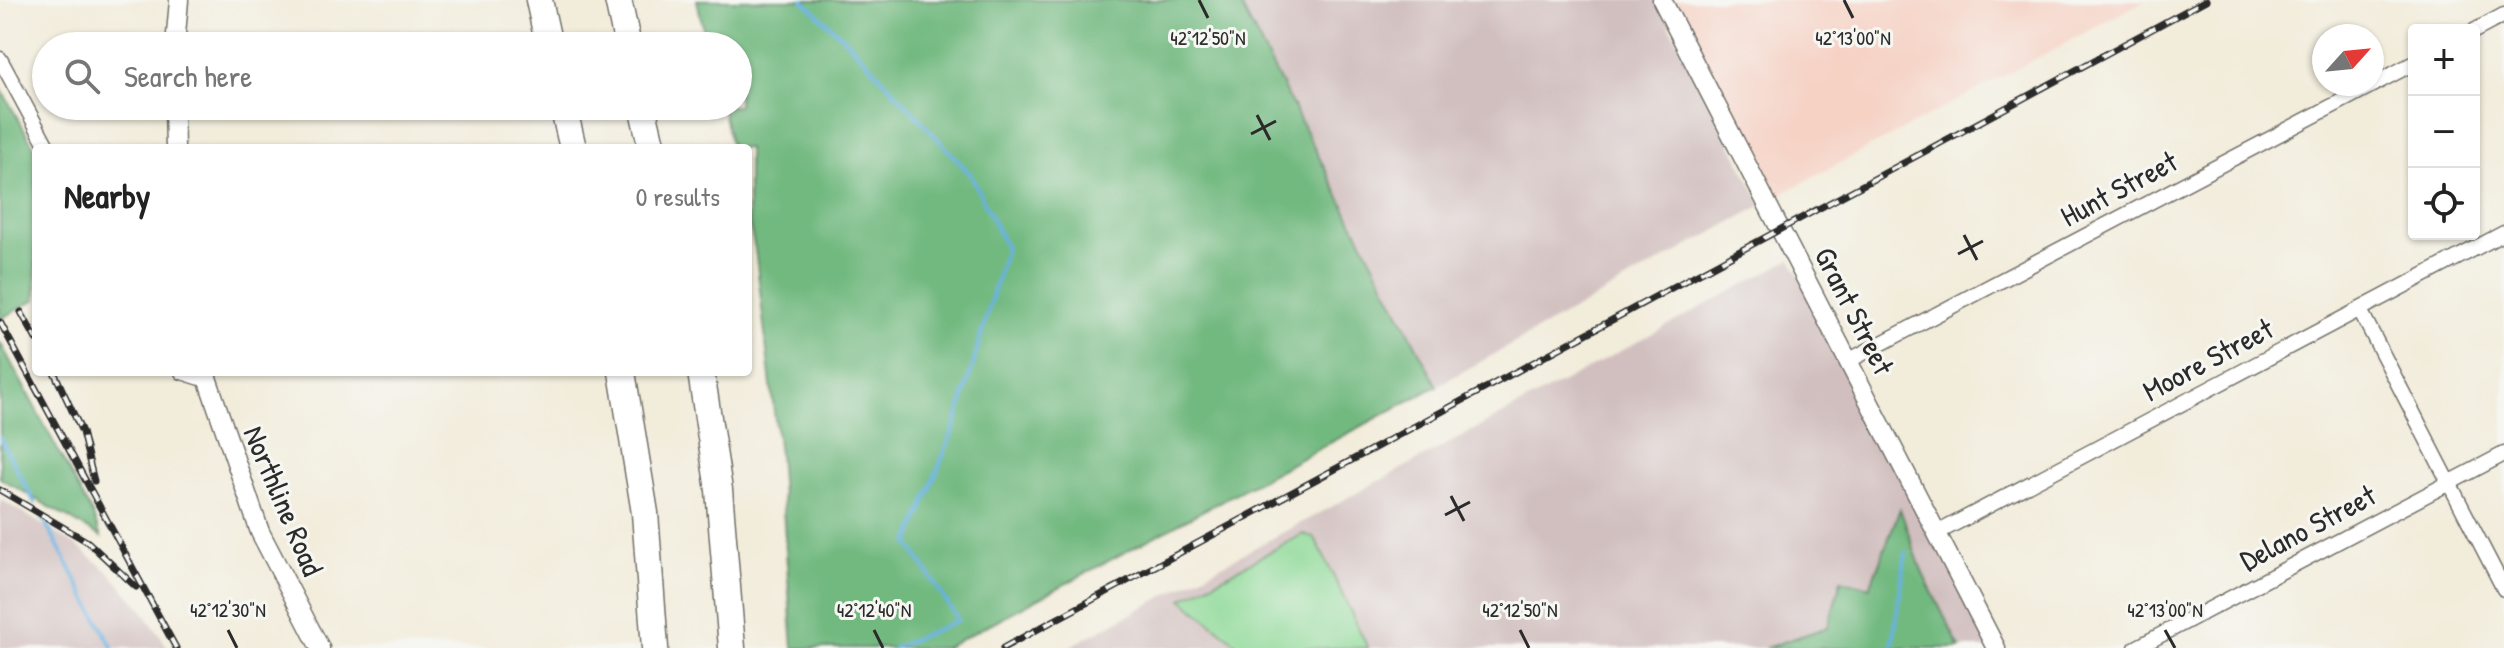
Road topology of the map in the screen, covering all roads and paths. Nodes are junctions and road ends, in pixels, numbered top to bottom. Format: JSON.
{"nodes":[{"id":1,"x":179,"y":0,"type":"edge"},
{"id":2,"x":539,"y":0,"type":"edge"},
{"id":3,"x":618,"y":0,"type":"edge"},
{"id":4,"x":1662,"y":0,"type":"edge"},
{"id":5,"x":2504,"y":15,"type":"edge"},
{"id":6,"x":2480,"y":28,"type":"edge"},
{"id":7,"x":176,"y":32,"type":"edge"},
{"id":8,"x":546,"y":32,"type":"edge"},
{"id":9,"x":625,"y":32,"type":"edge"},
{"id":10,"x":0,"y":59,"type":"edge"},
{"id":11,"x":2408,"y":66,"type":"edge"},
{"id":12,"x":32,"y":118,"type":"edge"},
{"id":13,"x":33,"y":120,"type":"edge"},
{"id":14,"x":174,"y":120,"type":"edge"},
{"id":15,"x":566,"y":120,"type":"edge"},
{"id":16,"x":645,"y":120,"type":"edge"},
{"id":17,"x":46,"y":144,"type":"edge"},
{"id":18,"x":175,"y":144,"type":"edge"},
{"id":19,"x":572,"y":144,"type":"edge"},
{"id":20,"x":651,"y":144,"type":"edge"},
{"id":21,"x":2504,"y":233,"type":"edge"},
{"id":22,"x":2360,"y":310,"type":"junction"},
{"id":23,"x":1848,"y":361,"type":"junction"},
{"id":24,"x":206,"y":376,"type":"edge"},
{"id":25,"x":623,"y":376,"type":"edge"},
{"id":26,"x":702,"y":376,"type":"edge"},
{"id":27,"x":2504,"y":454,"type":"edge"},
{"id":28,"x":2449,"y":483,"type":"junction"},
{"id":29,"x":1937,"y":533,"type":"junction"},
{"id":30,"x":2504,"y":589,"type":"edge"},
{"id":31,"x":320,"y":648,"type":"edge"},
{"id":32,"x":655,"y":648,"type":"edge"},
{"id":33,"x":732,"y":648,"type":"edge"},
{"id":34,"x":1996,"y":648,"type":"edge"},
{"id":35,"x":2136,"y":648,"type":"edge"}],
"edges":[{"from":1,"to":7,"type":"street"},
{"from":2,"to":8,"type":"highway"},
{"from":3,"to":9,"type":"highway"},
{"from":4,"to":23,"type":"street","name":"Grant Street"},
{"from":5,"to":6,"type":"street"},
{"from":10,"to":12,"type":"street"},
{"from":11,"to":23,"type":"street","name":"Hunt Street"},
{"from":13,"to":17,"type":"street"},
{"from":14,"to":18,"type":"street"},
{"from":15,"to":19,"type":"highway"},
{"from":16,"to":20,"type":"highway"},
{"from":21,"to":22,"type":"street","name":"Moore Street"},
{"from":22,"to":28,"type":"street"},
{"from":22,"to":29,"type":"street","name":"Moore Street"},
{"from":23,"to":29,"type":"street","name":"Grant Street"},
{"from":24,"to":31,"type":"street","name":"Northline Road"},
{"from":25,"to":32,"type":"highway"},
{"from":26,"to":33,"type":"highway"},
{"from":27,"to":28,"type":"street","name":"Delano Street"},
{"from":28,"to":30,"type":"street"},
{"from":28,"to":35,"type":"street","name":"Delano Street"},
{"from":29,"to":34,"type":"street","name":"Grant Street"}]}
